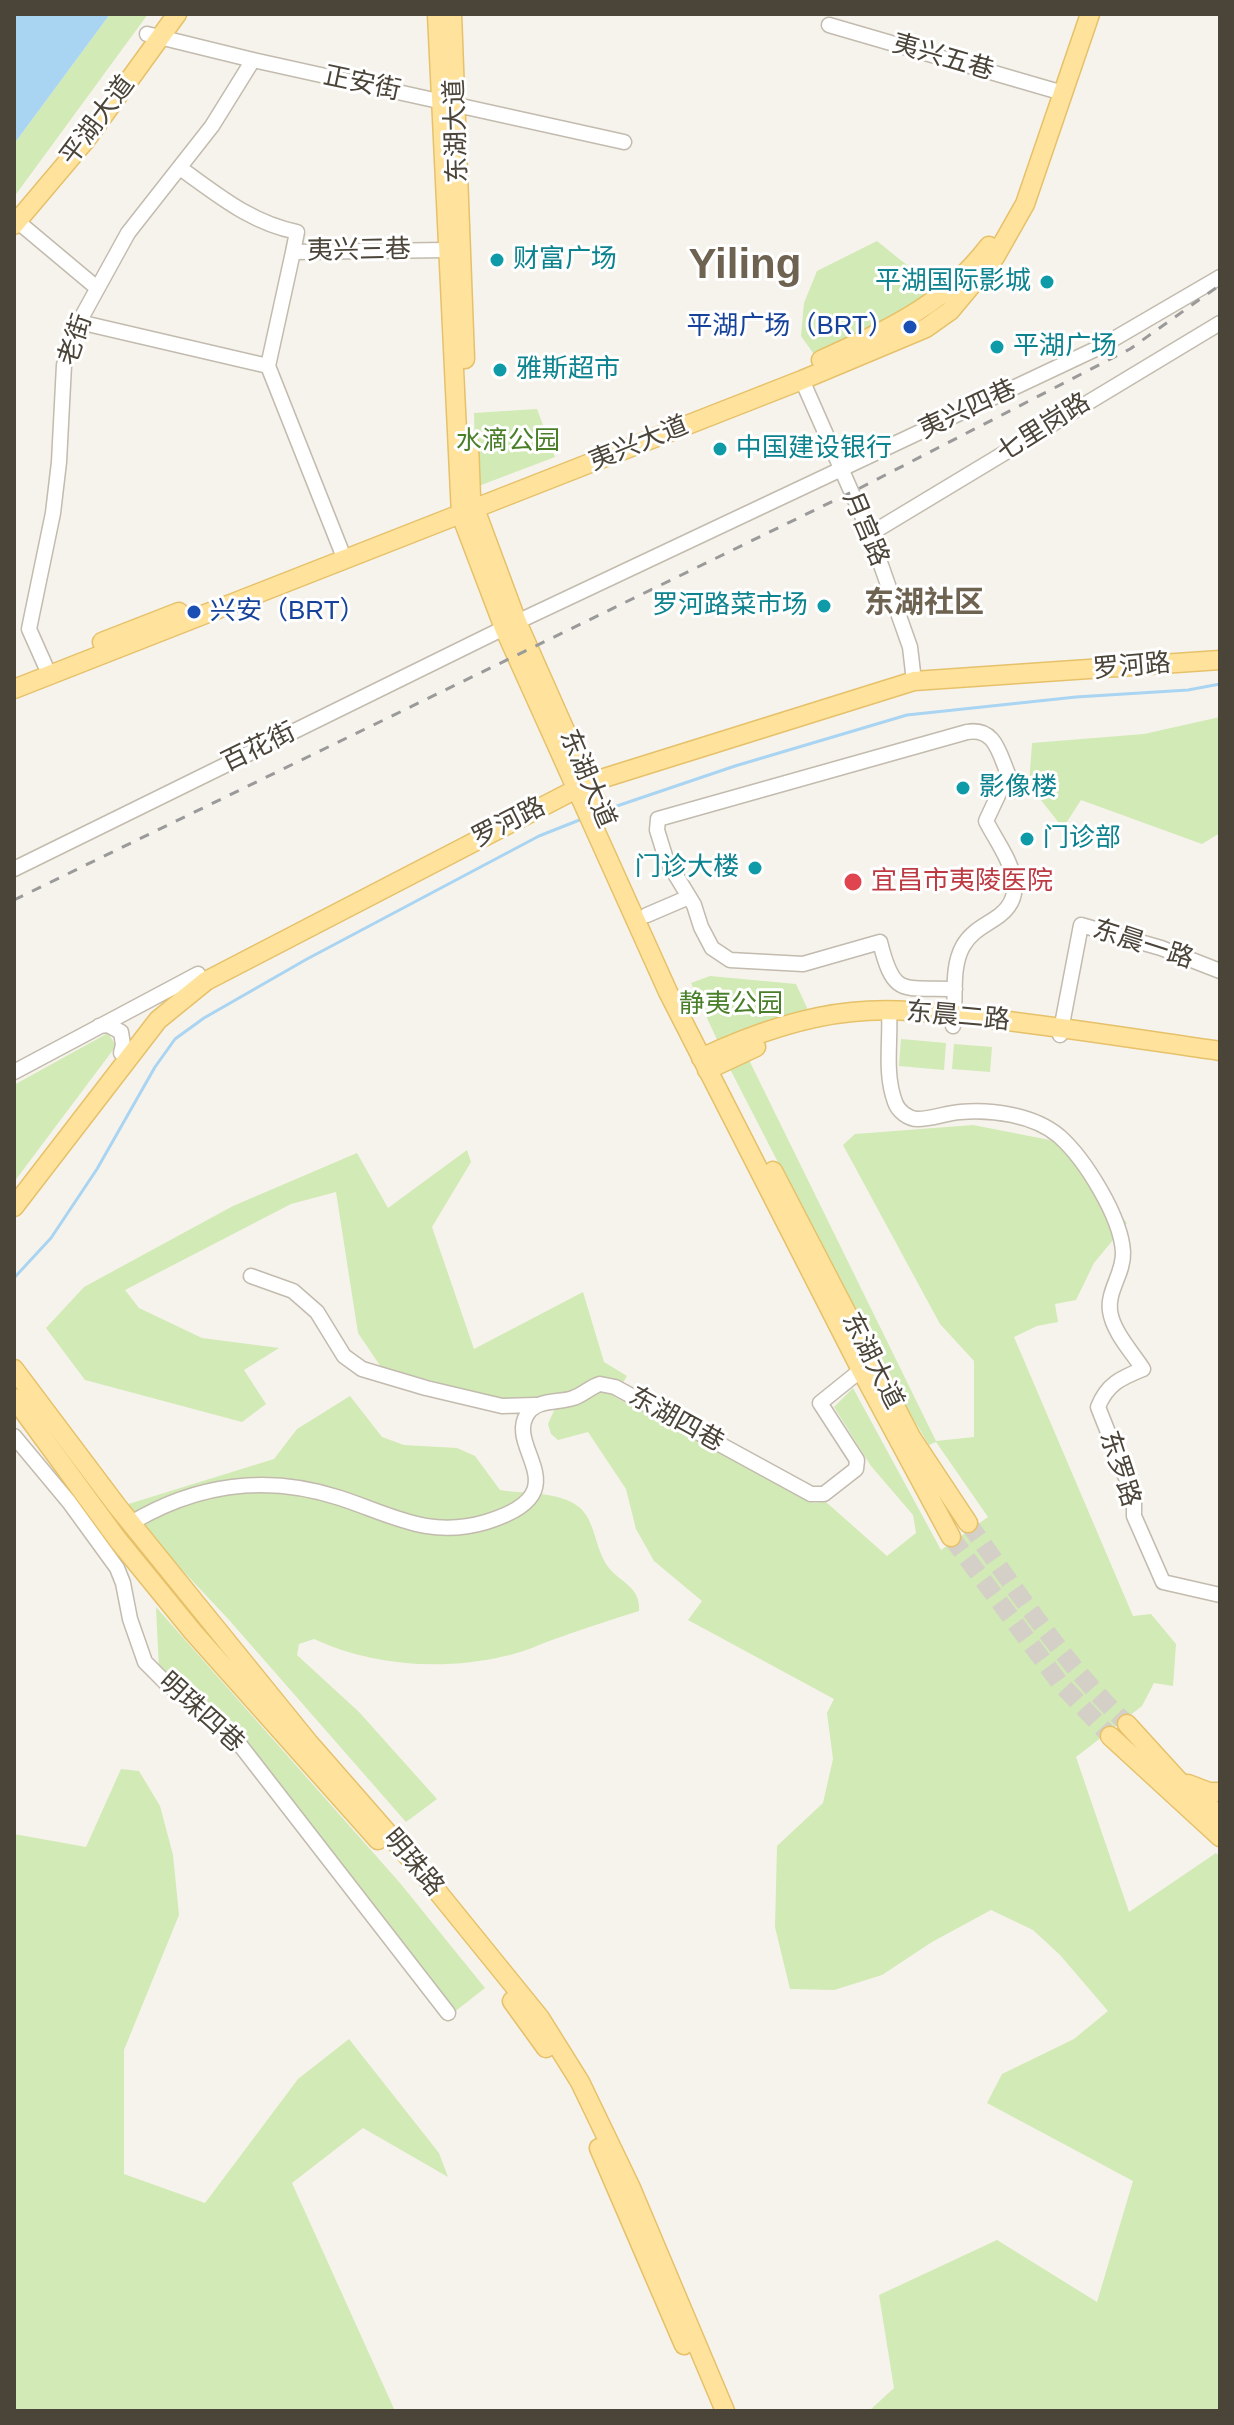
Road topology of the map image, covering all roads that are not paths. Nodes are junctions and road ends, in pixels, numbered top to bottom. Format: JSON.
{"nodes":[{"id":1,"x":162,"y":14,"type":"edge"},
{"id":2,"x":177,"y":14,"type":"edge"},
{"id":3,"x":437,"y":14,"type":"edge"},
{"id":4,"x":452,"y":14,"type":"edge"},
{"id":5,"x":1080,"y":14,"type":"edge"},
{"id":6,"x":1090,"y":14,"type":"edge"},
{"id":7,"x":829,"y":25,"type":"dead end"},
{"id":8,"x":154,"y":36,"type":"junction"},
{"id":9,"x":253,"y":60,"type":"junction"},
{"id":10,"x":1056,"y":91,"type":"junction"},
{"id":11,"x":448,"y":103,"type":"junction"},
{"id":12,"x":624,"y":142,"type":"dead end"},
{"id":13,"x":180,"y":168,"type":"junction"},
{"id":14,"x":15,"y":218,"type":"edge"},
{"id":15,"x":447,"y":250,"type":"junction"},
{"id":16,"x":293,"y":252,"type":"junction"},
{"id":17,"x":1220,"y":277,"type":"edge"},
{"id":18,"x":97,"y":288,"type":"junction"},
{"id":19,"x":79,"y":322,"type":"junction"},
{"id":20,"x":1220,"y":323,"type":"edge"},
{"id":21,"x":268,"y":366,"type":"junction"},
{"id":22,"x":802,"y":380,"type":"junction"},
{"id":23,"x":839,"y":470,"type":"junction"},
{"id":24,"x":466,"y":506,"type":"junction"},
{"id":25,"x":870,"y":534,"type":"junction"},
{"id":26,"x":341,"y":550,"type":"junction"},
{"id":27,"x":511,"y":625,"type":"junction"},
{"id":28,"x":1220,"y":652,"type":"edge"},
{"id":29,"x":1220,"y":660,"type":"edge"},
{"id":30,"x":45,"y":665,"type":"junction"},
{"id":31,"x":14,"y":677,"type":"edge"},
{"id":32,"x":913,"y":678,"type":"junction"},
{"id":33,"x":14,"y":689,"type":"edge"},
{"id":34,"x":581,"y":781,"type":"junction"},
{"id":35,"x":604,"y":839,"type":"junction"},
{"id":36,"x":14,"y":869,"type":"edge"},
{"id":37,"x":689,"y":897,"type":"junction"},
{"id":38,"x":647,"y":915,"type":"junction"},
{"id":39,"x":1220,"y":971,"type":"edge"},
{"id":40,"x":198,"y":974,"type":"junction"},
{"id":41,"x":955,"y":989,"type":"junction"},
{"id":42,"x":889,"y":1016,"type":"junction"},
{"id":43,"x":954,"y":1021,"type":"junction"},
{"id":44,"x":99,"y":1026,"type":"junction"},
{"id":45,"x":1060,"y":1031,"type":"junction"},
{"id":46,"x":1220,"y":1051,"type":"edge"},
{"id":47,"x":121,"y":1053,"type":"junction"},
{"id":48,"x":710,"y":1061,"type":"junction"},
{"id":49,"x":1220,"y":1062,"type":"edge"},
{"id":50,"x":14,"y":1072,"type":"edge"},
{"id":51,"x":14,"y":1193,"type":"edge"},
{"id":52,"x":14,"y":1207,"type":"edge"},
{"id":53,"x":251,"y":1276,"type":"dead end"},
{"id":54,"x":14,"y":1369,"type":"edge"},
{"id":55,"x":861,"y":1370,"type":"junction"},
{"id":56,"x":14,"y":1398,"type":"edge"},
{"id":57,"x":536,"y":1405,"type":"junction"},
{"id":58,"x":14,"y":1436,"type":"edge"},
{"id":59,"x":131,"y":1523,"type":"junction"},
{"id":60,"x":968,"y":1523,"type":"tunnel mouth"},
{"id":61,"x":951,"y":1537,"type":"tunnel mouth"},
{"id":62,"x":1220,"y":1595,"type":"edge"},
{"id":63,"x":1127,"y":1724,"type":"tunnel mouth"},
{"id":64,"x":1110,"y":1736,"type":"tunnel mouth"},
{"id":65,"x":1178,"y":1780,"type":"junction"},
{"id":66,"x":1220,"y":1792,"type":"edge"},
{"id":67,"x":1220,"y":1816,"type":"edge"},
{"id":68,"x":1220,"y":1837,"type":"edge"},
{"id":69,"x":448,"y":2013,"type":"dead end"},
{"id":70,"x":711,"y":2411,"type":"edge"},
{"id":71,"x":725,"y":2411,"type":"edge"}],
"edges":[{"from":1,"to":8,"type":"main road","name":"平湖大道"},
{"from":2,"to":8,"type":"main road","name":"平湖大道"},
{"from":3,"to":11,"type":"main road","name":"东湖大道"},
{"from":4,"to":11,"type":"main road","name":"东湖大道"},
{"from":5,"to":10,"type":"main road","name":"夷兴大道"},
{"from":6,"to":22,"type":"main road","name":"夷兴大道"},
{"from":7,"to":10,"type":"street","name":"夷兴五巷"},
{"from":8,"to":9,"type":"street","name":"正安街"},
{"from":8,"to":14,"type":"main road","name":"平湖大道"},
{"from":9,"to":11,"type":"street","name":"正安街"},
{"from":9,"to":13,"type":"street","name":"老街"},
{"from":10,"to":24,"type":"main road","name":"夷兴大道"},
{"from":11,"to":12,"type":"street","name":"正安街"},
{"from":11,"to":15,"type":"main road","name":"东湖大道"},
{"from":11,"to":24,"type":"main road","name":"东湖大道"},
{"from":13,"to":16,"type":"street"},
{"from":13,"to":18,"type":"street","name":"老街"},
{"from":14,"to":18,"type":"street"},
{"from":15,"to":16,"type":"street","name":"夷兴三巷"},
{"from":15,"to":24,"type":"main road","name":"东湖大道"},
{"from":16,"to":21,"type":"street","name":"夷兴三巷"},
{"from":17,"to":23,"type":"street","name":"夷兴四巷"},
{"from":18,"to":19,"type":"street","name":"老街"},
{"from":19,"to":21,"type":"street"},
{"from":19,"to":30,"type":"street","name":"老街"},
{"from":20,"to":25,"type":"street","name":"七里岗路"},
{"from":21,"to":26,"type":"street"},
{"from":22,"to":23,"type":"street","name":"月宫路"},
{"from":22,"to":24,"type":"main road","name":"夷兴大道"},
{"from":23,"to":25,"type":"street","name":"月宫路"},
{"from":23,"to":27,"type":"street","name":"百花街"},
{"from":24,"to":26,"type":"main road","name":"夷兴大道"},
{"from":24,"to":27,"type":"main road","name":"东湖大道"},
{"from":24,"to":33,"type":"main road","name":"夷兴大道"},
{"from":25,"to":32,"type":"street","name":"月宫路"},
{"from":26,"to":30,"type":"main road","name":"夷兴大道"},
{"from":27,"to":34,"type":"main road","name":"东湖大道"},
{"from":27,"to":36,"type":"street","name":"百花街"},
{"from":28,"to":32,"type":"main road","name":"罗河路"},
{"from":29,"to":32,"type":"main road","name":"罗河路"},
{"from":30,"to":31,"type":"main road","name":"夷兴大道"},
{"from":32,"to":34,"type":"main road","name":"罗河路"},
{"from":34,"to":35,"type":"main road","name":"东湖大道"},
{"from":34,"to":40,"type":"main road","name":"罗河路"},
{"from":34,"to":52,"type":"main road","name":"罗河路"},
{"from":35,"to":38,"type":"main road","name":"东湖大道"},
{"from":35,"to":48,"type":"main road","name":"东湖大道"},
{"from":37,"to":38,"type":"street"},
{"from":37,"to":41,"type":"street"},
{"from":37,"to":41,"type":"street"},
{"from":38,"to":48,"type":"main road","name":"东湖大道"},
{"from":39,"to":45,"type":"street","name":"东晨一路"},
{"from":40,"to":44,"type":"street","name":"罗河路"},
{"from":40,"to":47,"type":"main road","name":"罗河路"},
{"from":41,"to":43,"type":"street"},
{"from":42,"to":43,"type":"main road","name":"东晨二路"},
{"from":42,"to":48,"type":"main road","name":"东晨二路"},
{"from":42,"to":62,"type":"street","name":"东罗路"},
{"from":43,"to":45,"type":"main road","name":"东晨二路"},
{"from":44,"to":47,"type":"street"},
{"from":44,"to":50,"type":"street","name":"罗河路"},
{"from":45,"to":46,"type":"main road","name":"东晨二路"},
{"from":45,"to":49,"type":"main road","name":"东晨二路"},
{"from":47,"to":51,"type":"main road","name":"罗河路"},
{"from":48,"to":55,"type":"main road","name":"东湖大道"},
{"from":48,"to":60,"type":"main road","name":"东湖大道"},
{"from":53,"to":57,"type":"street"},
{"from":54,"to":59,"type":"main road","name":"明珠路"},
{"from":55,"to":57,"type":"street","name":"东湖四巷"},
{"from":55,"to":61,"type":"main road","name":"东湖大道"},
{"from":56,"to":70,"type":"main road","name":"明珠路"},
{"from":57,"to":59,"type":"street"},
{"from":58,"to":69,"type":"street","name":"明珠四巷"},
{"from":59,"to":71,"type":"main road","name":"明珠路"},
{"from":63,"to":65,"type":"main road"},
{"from":64,"to":68,"type":"main road"},
{"from":65,"to":66,"type":"main road"},
{"from":65,"to":67,"type":"main road"}]}
